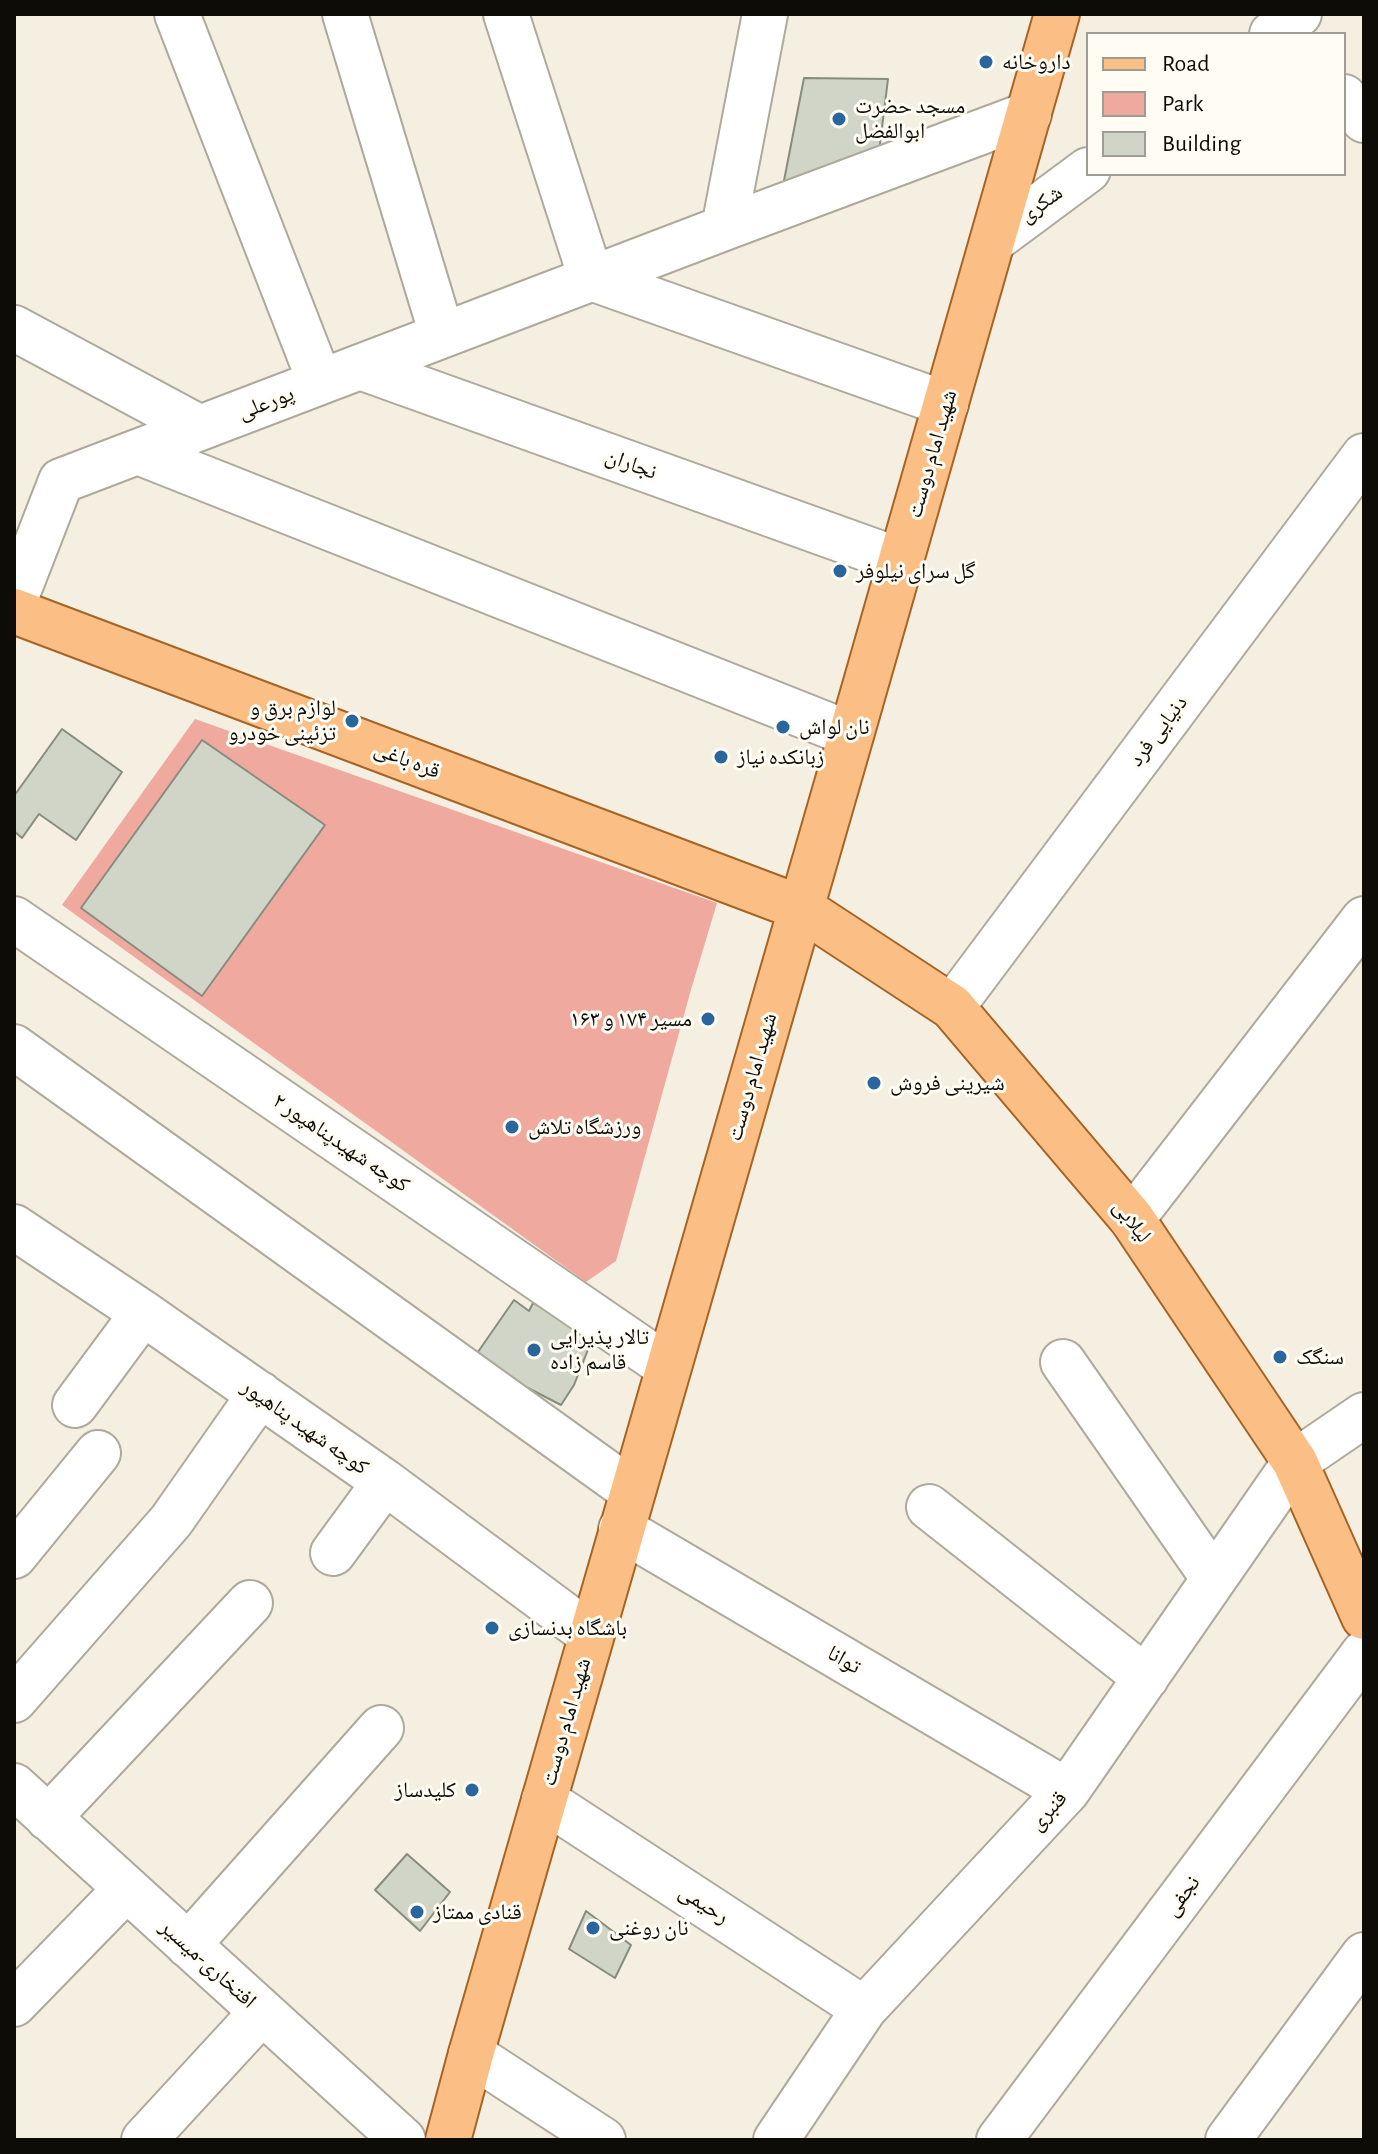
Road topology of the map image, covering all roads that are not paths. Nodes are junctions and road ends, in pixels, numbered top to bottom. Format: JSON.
{"nodes":[{"id":1,"x":177,"y":14,"type":"edge"},
{"id":2,"x":345,"y":14,"type":"edge"},
{"id":3,"x":506,"y":14,"type":"edge"},
{"id":4,"x":765,"y":14,"type":"edge"},
{"id":5,"x":1057,"y":14,"type":"edge"},
{"id":6,"x":1346,"y":99,"type":"edge"},
{"id":7,"x":1029,"y":114,"type":"junction"},
{"id":8,"x":1364,"y":120,"type":"edge"},
{"id":9,"x":1086,"y":171,"type":"edge"},
{"id":10,"x":724,"y":228,"type":"junction"},
{"id":11,"x":995,"y":239,"type":"junction"},
{"id":12,"x":591,"y":278,"type":"junction"},
{"id":13,"x":14,"y":328,"type":"edge"},
{"id":14,"x":442,"y":335,"type":"junction"},
{"id":15,"x":360,"y":367,"type":"junction"},
{"id":16,"x":320,"y":382,"type":"junction"},
{"id":17,"x":946,"y":404,"type":"junction"},
{"id":18,"x":200,"y":428,"type":"junction"},
{"id":19,"x":138,"y":452,"type":"junction"},
{"id":20,"x":1364,"y":456,"type":"edge"},
{"id":21,"x":28,"y":522,"type":"edge"},
{"id":22,"x":901,"y":561,"type":"junction"},
{"id":23,"x":14,"y":602,"type":"edge"},
{"id":24,"x":14,"y":611,"type":"edge"},
{"id":25,"x":850,"y":734,"type":"junction"},
{"id":26,"x":801,"y":908,"type":"junction"},
{"id":27,"x":14,"y":919,"type":"edge"},
{"id":28,"x":1364,"y":919,"type":"edge"},
{"id":29,"x":952,"y":1007,"type":"junction"},
{"id":30,"x":14,"y":1047,"type":"edge"},
{"id":31,"x":1132,"y":1219,"type":"junction"},
{"id":32,"x":14,"y":1227,"type":"edge"},
{"id":33,"x":143,"y":1313,"type":"junction"},
{"id":34,"x":1063,"y":1362,"type":"dead end"},
{"id":35,"x":668,"y":1367,"type":"junction"},
{"id":36,"x":260,"y":1394,"type":"junction"},
{"id":37,"x":75,"y":1405,"type":"dead end"},
{"id":38,"x":1364,"y":1415,"type":"edge"},
{"id":39,"x":98,"y":1453,"type":"dead end"},
{"id":40,"x":1295,"y":1462,"type":"junction"},
{"id":41,"x":385,"y":1482,"type":"junction"},
{"id":42,"x":929,"y":1507,"type":"dead end"},
{"id":43,"x":627,"y":1510,"type":"junction"},
{"id":44,"x":333,"y":1553,"type":"dead end"},
{"id":45,"x":14,"y":1556,"type":"edge"},
{"id":46,"x":1214,"y":1579,"type":"junction"},
{"id":47,"x":250,"y":1603,"type":"dead end"},
{"id":48,"x":1364,"y":1617,"type":"edge"},
{"id":49,"x":591,"y":1635,"type":"junction"},
{"id":50,"x":1364,"y":1653,"type":"edge"},
{"id":51,"x":1146,"y":1678,"type":"junction"},
{"id":52,"x":14,"y":1700,"type":"edge"},
{"id":53,"x":381,"y":1728,"type":"dead end"},
{"id":54,"x":14,"y":1786,"type":"edge"},
{"id":55,"x":1067,"y":1791,"type":"junction"},
{"id":56,"x":544,"y":1800,"type":"junction"},
{"id":57,"x":48,"y":1818,"type":"junction"},
{"id":58,"x":126,"y":1889,"type":"junction"},
{"id":59,"x":188,"y":1945,"type":"junction"},
{"id":60,"x":1364,"y":1955,"type":"edge"},
{"id":61,"x":14,"y":2004,"type":"edge"},
{"id":62,"x":864,"y":2009,"type":"junction"},
{"id":63,"x":262,"y":2012,"type":"junction"},
{"id":64,"x":471,"y":2054,"type":"junction"},
{"id":65,"x":144,"y":2140,"type":"edge"},
{"id":66,"x":403,"y":2140,"type":"edge"},
{"id":67,"x":448,"y":2140,"type":"edge"},
{"id":68,"x":603,"y":2140,"type":"edge"},
{"id":69,"x":776,"y":2140,"type":"edge"},
{"id":70,"x":999,"y":2140,"type":"edge"},
{"id":71,"x":1228,"y":2140,"type":"edge"}],
"edges":[{"from":1,"to":16,"type":"street"},
{"from":2,"to":14,"type":"street"},
{"from":3,"to":12,"type":"street"},
{"from":4,"to":10,"type":"street"},
{"from":5,"to":7,"type":"main road","name":"شهید امام دوست"},
{"from":6,"to":8,"type":"street"},
{"from":7,"to":10,"type":"street","name":"پورعلی"},
{"from":7,"to":11,"type":"main road","name":"شهید امام دوست"},
{"from":9,"to":11,"type":"street","name":"شکری"},
{"from":10,"to":12,"type":"street","name":"پورعلی"},
{"from":11,"to":17,"type":"main road","name":"شهید امام دوست"},
{"from":12,"to":14,"type":"street","name":"پورعلی"},
{"from":12,"to":17,"type":"street"},
{"from":13,"to":18,"type":"street"},
{"from":14,"to":15,"type":"street","name":"پورعلی"},
{"from":15,"to":16,"type":"street","name":"پورعلی"},
{"from":15,"to":22,"type":"street","name":"نجاران"},
{"from":16,"to":18,"type":"street","name":"پورعلی"},
{"from":17,"to":22,"type":"main road","name":"شهید امام دوست"},
{"from":18,"to":19,"type":"street","name":"پورعلی"},
{"from":19,"to":21,"type":"street","name":"پورعلی"},
{"from":19,"to":25,"type":"street"},
{"from":20,"to":29,"type":"street","name":"دنیایی فرد"},
{"from":21,"to":23,"type":"street","name":"پورعلی"},
{"from":22,"to":25,"type":"main road","name":"شهید امام دوست"},
{"from":24,"to":26,"type":"main road","name":"قره باغی"},
{"from":25,"to":26,"type":"main road","name":"شهید امام دوست"},
{"from":26,"to":29,"type":"main road","name":"لیلابی"},
{"from":26,"to":35,"type":"main road","name":"شهید امام دوست"},
{"from":27,"to":35,"type":"street","name":"۲ کوچه شهیدپناهپور"},
{"from":28,"to":31,"type":"street"},
{"from":29,"to":31,"type":"main road","name":"لیلابی"},
{"from":30,"to":43,"type":"street","name":"توانا"},
{"from":31,"to":40,"type":"main road","name":"لیلابی"},
{"from":32,"to":33,"type":"street","name":"کوچه شهید پناهپور"},
{"from":33,"to":36,"type":"street","name":"کوچه شهید پناهپور"},
{"from":33,"to":37,"type":"street"},
{"from":34,"to":46,"type":"street"},
{"from":35,"to":43,"type":"main road","name":"شهید امام دوست"},
{"from":36,"to":41,"type":"street","name":"کوچه شهید پناهپور"},
{"from":36,"to":52,"type":"street"},
{"from":38,"to":40,"type":"street"},
{"from":39,"to":45,"type":"street"},
{"from":40,"to":46,"type":"street","name":"قنبری"},
{"from":40,"to":48,"type":"main road","name":"لیلابی"},
{"from":41,"to":44,"type":"street"},
{"from":41,"to":49,"type":"street","name":"کوچه شهید پناهپور"},
{"from":42,"to":51,"type":"street"},
{"from":43,"to":49,"type":"main road","name":"شهید امام دوست"},
{"from":43,"to":55,"type":"street","name":"توانا"},
{"from":46,"to":51,"type":"street","name":"قنبری"},
{"from":47,"to":57,"type":"street"},
{"from":49,"to":56,"type":"main road","name":"شهید امام دوست"},
{"from":50,"to":70,"type":"street","name":"نجفی"},
{"from":51,"to":55,"type":"street","name":"قنبری"},
{"from":53,"to":59,"type":"street"},
{"from":54,"to":57,"type":"street","name":"افتخاری-میسیر"},
{"from":55,"to":62,"type":"street","name":"قنبری"},
{"from":56,"to":62,"type":"street","name":"رحیمی"},
{"from":56,"to":64,"type":"main road","name":"شهید امام دوست"},
{"from":57,"to":58,"type":"street","name":"افتخاری-میسیر"},
{"from":58,"to":59,"type":"street","name":"افتخاری-میسیر"},
{"from":58,"to":61,"type":"street"},
{"from":59,"to":63,"type":"street","name":"افتخاری-میسیر"},
{"from":60,"to":71,"type":"street"},
{"from":62,"to":69,"type":"street","name":"قنبری"},
{"from":63,"to":65,"type":"street"},
{"from":63,"to":66,"type":"street","name":"افتخاری-میسیر"},
{"from":64,"to":67,"type":"main road","name":"شهید امام دوست"},
{"from":64,"to":68,"type":"street"}]}
